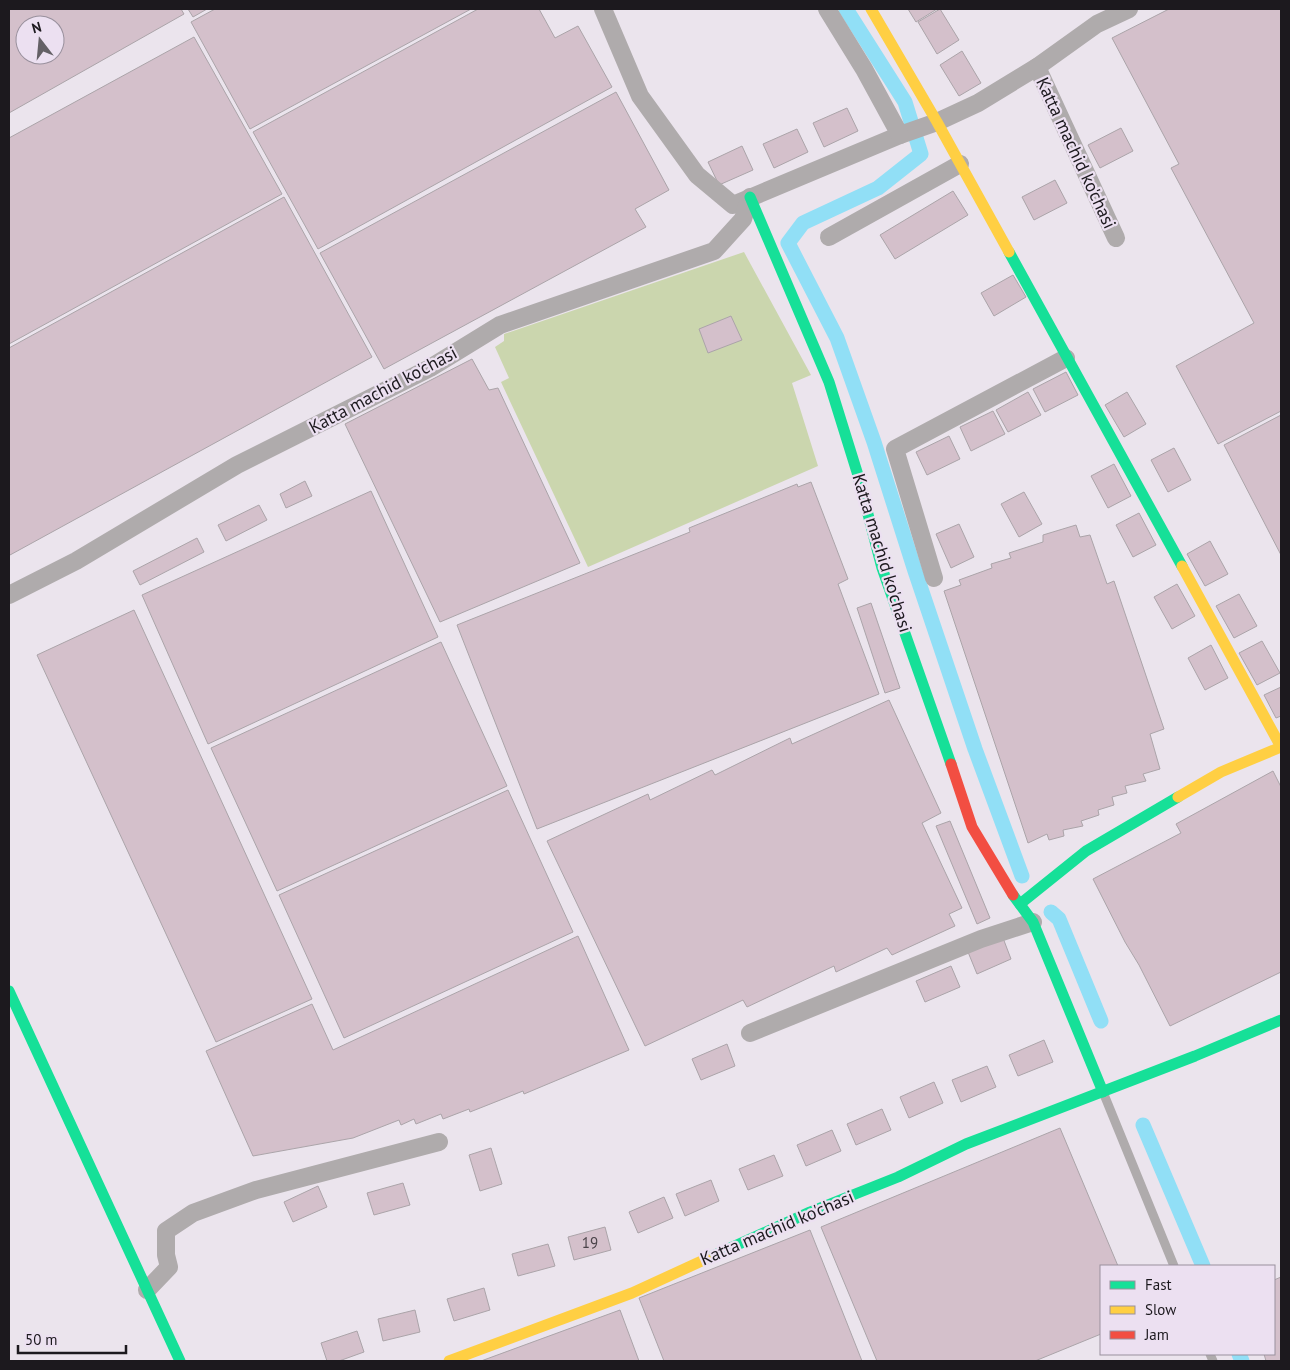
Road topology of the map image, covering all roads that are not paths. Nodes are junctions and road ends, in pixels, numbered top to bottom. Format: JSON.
{"nodes":[{"id":1,"x":603,"y":9,"type":"edge"},
{"id":2,"x":827,"y":9,"type":"edge"},
{"id":3,"x":871,"y":9,"type":"edge"},
{"id":4,"x":1121,"y":10,"type":"edge"},
{"id":5,"x":1037,"y":67,"type":"junction"},
{"id":6,"x":937,"y":122,"type":"junction"},
{"id":7,"x":900,"y":135,"type":"junction"},
{"id":8,"x":960,"y":164,"type":"junction"},
{"id":9,"x":750,"y":197,"type":"junction"},
{"id":10,"x":829,"y":237,"type":"dead end"},
{"id":11,"x":1116,"y":238,"type":"dead end"},
{"id":12,"x":1066,"y":358,"type":"junction"},
{"id":13,"x":934,"y":578,"type":"dead end"},
{"id":14,"x":9,"y":595,"type":"edge"},
{"id":15,"x":1020,"y":904,"type":"junction"},
{"id":16,"x":1033,"y":922,"type":"junction"},
{"id":17,"x":9,"y":991,"type":"edge"},
{"id":18,"x":1281,"y":1020,"type":"edge"},
{"id":19,"x":750,"y":1033,"type":"dead end"},
{"id":20,"x":1103,"y":1092,"type":"junction"},
{"id":21,"x":439,"y":1142,"type":"dead end"},
{"id":22,"x":1174,"y":1265,"type":"edge"},
{"id":23,"x":147,"y":1290,"type":"junction"},
{"id":24,"x":180,"y":1361,"type":"edge"},
{"id":25,"x":449,"y":1361,"type":"edge"}],
"edges":[{"from":1,"to":9,"type":"street"},
{"from":2,"to":7,"type":"street"},
{"from":3,"to":6,"type":"street"},
{"from":4,"to":5,"type":"street","name":"Katta machid ko'chasi"},
{"from":5,"to":6,"type":"street","name":"Katta machid ko'chasi"},
{"from":5,"to":11,"type":"street","name":"Katta machid ko'chasi"},
{"from":6,"to":7,"type":"street","name":"Katta machid ko'chasi"},
{"from":6,"to":8,"type":"street"},
{"from":7,"to":9,"type":"street"},
{"from":8,"to":10,"type":"street"},
{"from":8,"to":12,"type":"street"},
{"from":9,"to":14,"type":"street","name":"Katta machid ko'chasi"},
{"from":9,"to":15,"type":"street","name":"Katta machid ko'chasi"},
{"from":12,"to":13,"type":"street"},
{"from":12,"to":15,"type":"street"},
{"from":15,"to":16,"type":"street","name":"Katta machid ko'chasi"},
{"from":16,"to":19,"type":"street"},
{"from":16,"to":20,"type":"street","name":"Katta machid ko'chasi"},
{"from":17,"to":23,"type":"street"},
{"from":18,"to":20,"type":"street","name":"Katta machid ko'chasi"},
{"from":20,"to":22,"type":"lane"},
{"from":20,"to":25,"type":"street","name":"Katta machid ko'chasi"},
{"from":21,"to":23,"type":"street"},
{"from":23,"to":24,"type":"street"}]}
